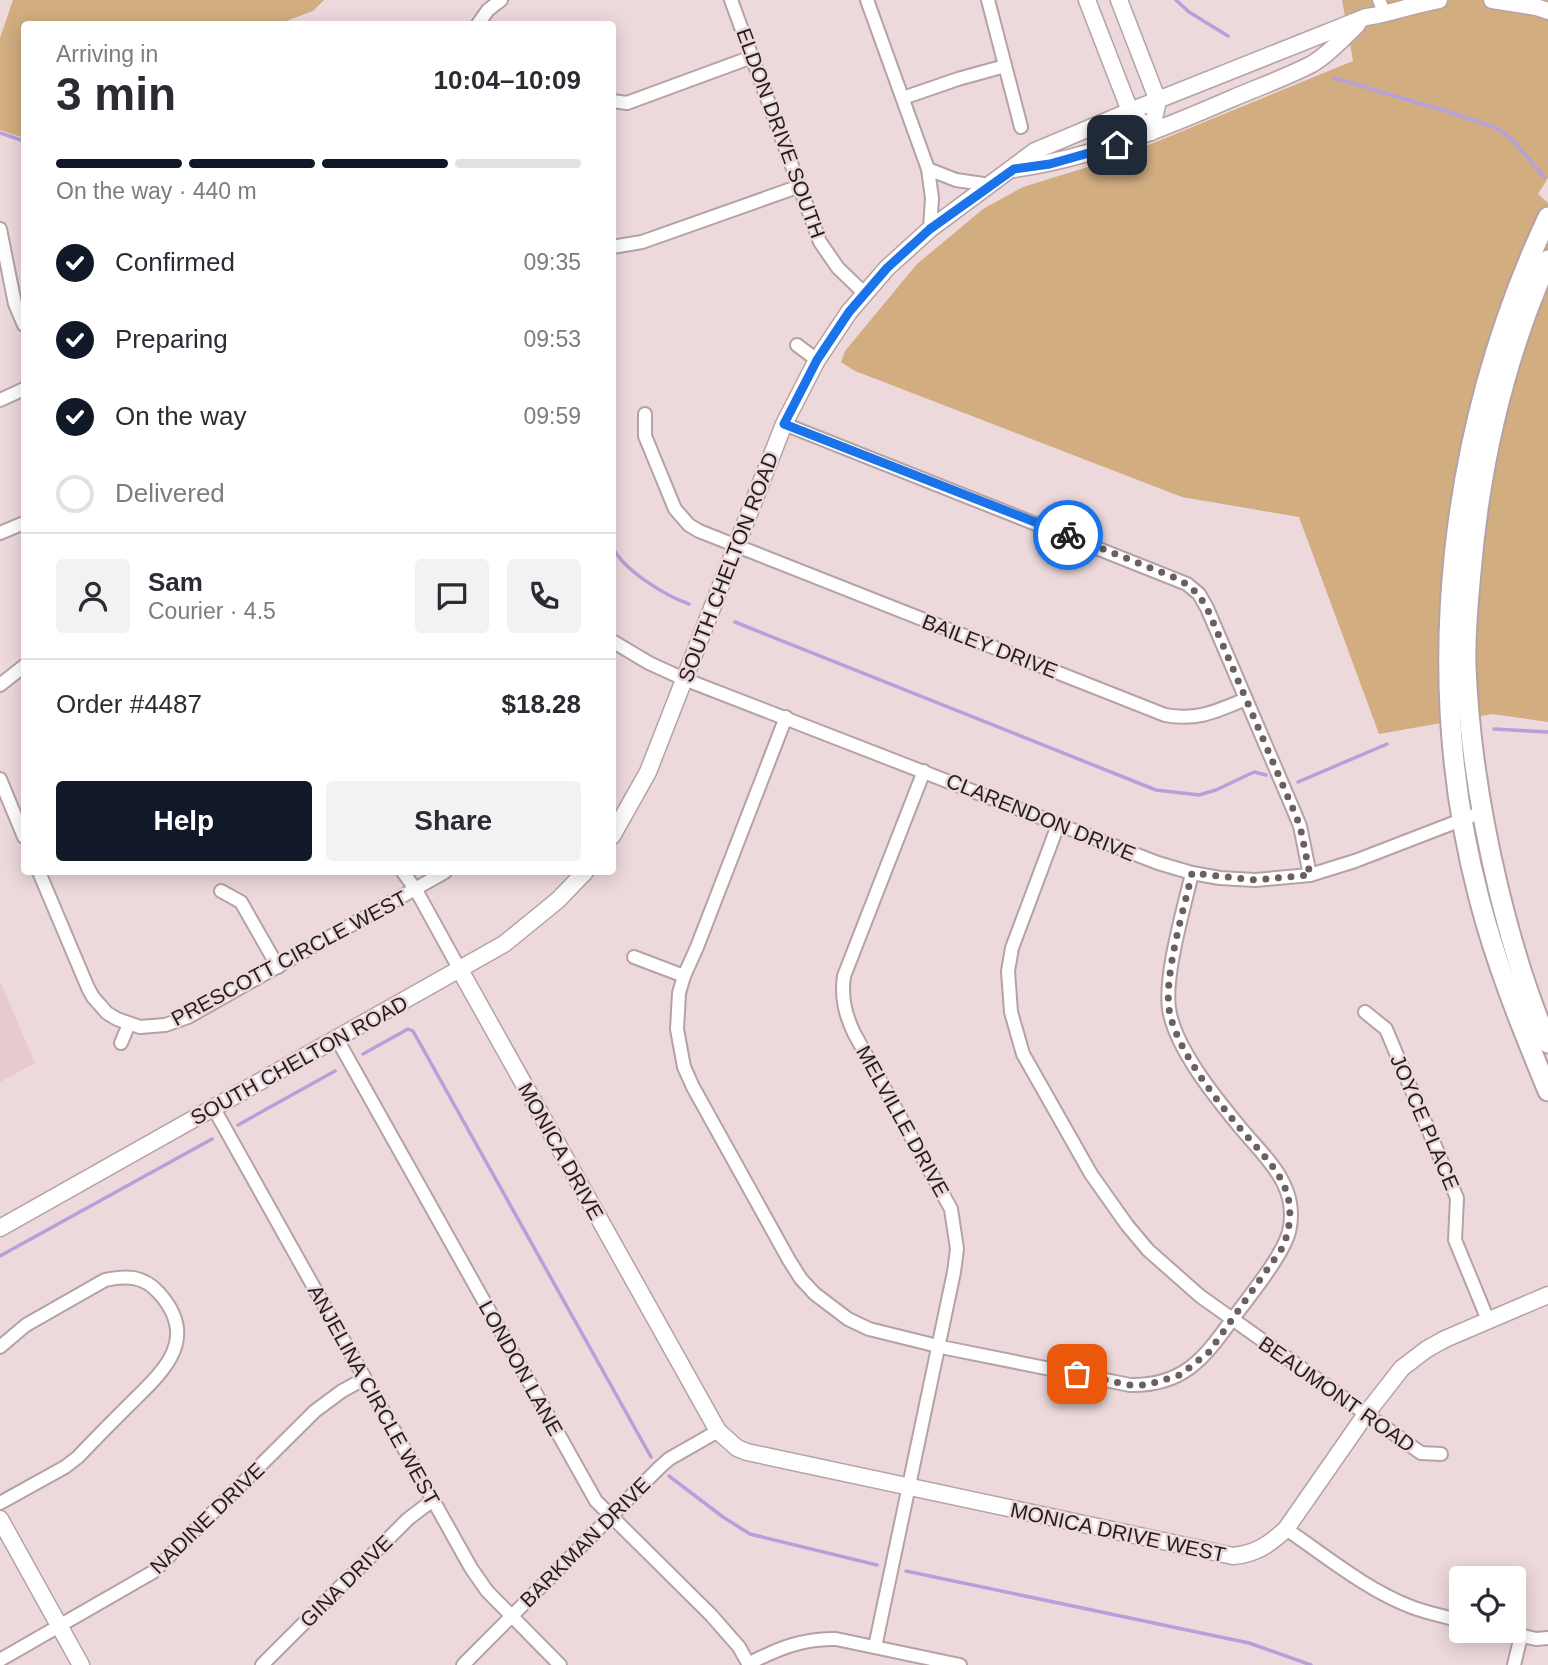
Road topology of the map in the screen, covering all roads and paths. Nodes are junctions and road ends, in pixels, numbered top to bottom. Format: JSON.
{"nodes":[{"id":1,"x":500,"y":0,"type":"edge"},
{"id":2,"x":731,"y":0,"type":"edge"},
{"id":3,"x":867,"y":0,"type":"edge"},
{"id":4,"x":988,"y":0,"type":"edge"},
{"id":5,"x":1087,"y":0,"type":"edge"},
{"id":6,"x":1119,"y":0,"type":"edge"},
{"id":7,"x":1439,"y":0,"type":"edge"},
{"id":8,"x":1492,"y":0,"type":"edge"},
{"id":9,"x":1382,"y":7,"type":"edge"},
{"id":10,"x":1548,"y":11,"type":"edge"},
{"id":11,"x":1366,"y":17,"type":"junction"},
{"id":12,"x":480,"y":21,"type":"edge"},
{"id":13,"x":752,"y":57,"type":"junction"},
{"id":14,"x":1005,"y":66,"type":"junction"},
{"id":15,"x":903,"y":98,"type":"junction"},
{"id":16,"x":1158,"y":101,"type":"junction"},
{"id":17,"x":616,"y":102,"type":"edge"},
{"id":18,"x":1130,"y":111,"type":"junction"},
{"id":19,"x":1021,"y":127,"type":"dead end"},
{"id":20,"x":1151,"y":132,"type":"junction"},
{"id":21,"x":928,"y":169,"type":"junction"},
{"id":22,"x":1014,"y":169,"type":"junction"},
{"id":23,"x":990,"y":185,"type":"junction"},
{"id":24,"x":800,"y":186,"type":"junction"},
{"id":25,"x":1548,"y":217,"type":"edge"},
{"id":26,"x":0,"y":229,"type":"edge"},
{"id":27,"x":930,"y":229,"type":"junction"},
{"id":28,"x":616,"y":246,"type":"edge"},
{"id":29,"x":1548,"y":260,"type":"edge"},
{"id":30,"x":5,"y":271,"type":"edge"},
{"id":31,"x":864,"y":293,"type":"junction"},
{"id":32,"x":21,"y":318,"type":"edge"},
{"id":33,"x":796,"y":345,"type":"dead end"},
{"id":34,"x":817,"y":360,"type":"junction"},
{"id":35,"x":21,"y":390,"type":"edge"},
{"id":36,"x":0,"y":400,"type":"edge"},
{"id":37,"x":645,"y":414,"type":"dead end"},
{"id":38,"x":784,"y":424,"type":"junction"},
{"id":39,"x":21,"y":524,"type":"edge"},
{"id":40,"x":0,"y":533,"type":"edge"},
{"id":41,"x":735,"y":547,"type":"junction"},
{"id":42,"x":616,"y":643,"type":"edge"},
{"id":43,"x":21,"y":668,"type":"edge"},
{"id":44,"x":684,"y":679,"type":"junction"},
{"id":45,"x":0,"y":685,"type":"edge"},
{"id":46,"x":1246,"y":699,"type":"junction"},
{"id":47,"x":786,"y":717,"type":"junction"},
{"id":48,"x":924,"y":771,"type":"junction"},
{"id":49,"x":0,"y":779,"type":"edge"},
{"id":50,"x":1482,"y":812,"type":"junction"},
{"id":51,"x":1462,"y":819,"type":"junction"},
{"id":52,"x":1058,"y":825,"type":"junction"},
{"id":53,"x":616,"y":829,"type":"edge"},
{"id":54,"x":21,"y":830,"type":"edge"},
{"id":55,"x":1192,"y":873,"type":"junction"},
{"id":56,"x":40,"y":875,"type":"edge"},
{"id":57,"x":406,"y":875,"type":"edge"},
{"id":58,"x":440,"y":875,"type":"edge"},
{"id":59,"x":582,"y":875,"type":"edge"},
{"id":60,"x":1310,"y":875,"type":"junction"},
{"id":61,"x":416,"y":890,"type":"junction"},
{"id":62,"x":221,"y":891,"type":"dead end"},
{"id":63,"x":634,"y":957,"type":"dead end"},
{"id":64,"x":278,"y":967,"type":"junction"},
{"id":65,"x":460,"y":970,"type":"junction"},
{"id":66,"x":684,"y":975,"type":"junction"},
{"id":67,"x":1365,"y":1012,"type":"dead end"},
{"id":68,"x":129,"y":1024,"type":"junction"},
{"id":69,"x":337,"y":1039,"type":"junction"},
{"id":70,"x":121,"y":1043,"type":"dead end"},
{"id":71,"x":1548,"y":1043,"type":"edge"},
{"id":72,"x":1548,"y":1091,"type":"edge"},
{"id":73,"x":213,"y":1107,"type":"junction"},
{"id":74,"x":0,"y":1228,"type":"edge"},
{"id":75,"x":1548,"y":1295,"type":"edge"},
{"id":76,"x":1232,"y":1320,"type":"junction"},
{"id":77,"x":1488,"y":1320,"type":"junction"},
{"id":78,"x":937,"y":1346,"type":"junction"},
{"id":79,"x":0,"y":1347,"type":"edge"},
{"id":80,"x":364,"y":1379,"type":"junction"},
{"id":81,"x":1366,"y":1414,"type":"junction"},
{"id":82,"x":718,"y":1431,"type":"junction"},
{"id":83,"x":1441,"y":1454,"type":"dead end"},
{"id":84,"x":909,"y":1488,"type":"junction"},
{"id":85,"x":433,"y":1500,"type":"junction"},
{"id":86,"x":0,"y":1503,"type":"edge"},
{"id":87,"x":610,"y":1517,"type":"junction"},
{"id":88,"x":0,"y":1519,"type":"edge"},
{"id":89,"x":1286,"y":1529,"type":"junction"},
{"id":90,"x":512,"y":1616,"type":"junction"},
{"id":91,"x":1449,"y":1618,"type":"edge"},
{"id":92,"x":59,"y":1625,"type":"junction"},
{"id":93,"x":1526,"y":1637,"type":"edge"},
{"id":94,"x":1548,"y":1639,"type":"edge"},
{"id":95,"x":1519,"y":1643,"type":"edge"},
{"id":96,"x":874,"y":1647,"type":"junction"},
{"id":97,"x":0,"y":1660,"type":"edge"},
{"id":98,"x":81,"y":1665,"type":"edge"},
{"id":99,"x":262,"y":1665,"type":"edge"},
{"id":100,"x":463,"y":1665,"type":"edge"},
{"id":101,"x":560,"y":1665,"type":"edge"},
{"id":102,"x":749,"y":1665,"type":"edge"},
{"id":103,"x":960,"y":1665,"type":"edge"},
{"id":104,"x":1514,"y":1665,"type":"edge"}],
"edges":[{"from":1,"to":12,"type":"street"},
{"from":2,"to":13,"type":"street","name":"ELDON DRIVE SOUTH"},
{"from":3,"to":15,"type":"street"},
{"from":4,"to":14,"type":"street"},
{"from":5,"to":18,"type":"main road"},
{"from":6,"to":16,"type":"main road"},
{"from":7,"to":9,"type":"main road","name":"SOUTH CHELTON ROAD"},
{"from":8,"to":10,"type":"main road"},
{"from":9,"to":11,"type":"main road","name":"SOUTH CHELTON ROAD"},
{"from":11,"to":16,"type":"main road","name":"SOUTH CHELTON ROAD"},
{"from":11,"to":20,"type":"main road","name":"SOUTH CHELTON ROAD"},
{"from":13,"to":17,"type":"street"},
{"from":13,"to":24,"type":"street","name":"ELDON DRIVE SOUTH"},
{"from":14,"to":15,"type":"street"},
{"from":14,"to":19,"type":"street"},
{"from":15,"to":21,"type":"street"},
{"from":16,"to":18,"type":"main road","name":"SOUTH CHELTON ROAD"},
{"from":16,"to":20,"type":"main road"},
{"from":18,"to":20,"type":"main road"},
{"from":18,"to":22,"type":"main road","name":"SOUTH CHELTON ROAD"},
{"from":20,"to":22,"type":"main road","name":"SOUTH CHELTON ROAD"},
{"from":21,"to":23,"type":"street"},
{"from":21,"to":27,"type":"street"},
{"from":22,"to":23,"type":"main road","name":"SOUTH CHELTON ROAD"},
{"from":23,"to":27,"type":"main road","name":"SOUTH CHELTON ROAD"},
{"from":24,"to":28,"type":"street"},
{"from":24,"to":31,"type":"street","name":"ELDON DRIVE SOUTH"},
{"from":25,"to":51,"type":"main road"},
{"from":26,"to":30,"type":"street"},
{"from":27,"to":31,"type":"main road","name":"SOUTH CHELTON ROAD"},
{"from":29,"to":50,"type":"main road"},
{"from":30,"to":32,"type":"street"},
{"from":31,"to":34,"type":"main road","name":"SOUTH CHELTON ROAD"},
{"from":33,"to":34,"type":"street"},
{"from":34,"to":38,"type":"main road","name":"SOUTH CHELTON ROAD"},
{"from":35,"to":36,"type":"street"},
{"from":37,"to":41,"type":"street","name":"BAILEY DRIVE"},
{"from":38,"to":41,"type":"main road","name":"SOUTH CHELTON ROAD"},
{"from":38,"to":46,"type":"street"},
{"from":39,"to":40,"type":"street"},
{"from":41,"to":44,"type":"main road","name":"SOUTH CHELTON ROAD"},
{"from":41,"to":46,"type":"street","name":"BAILEY DRIVE"},
{"from":42,"to":44,"type":"street","name":"CLARENDON DRIVE"},
{"from":43,"to":45,"type":"street"},
{"from":44,"to":47,"type":"street","name":"CLARENDON DRIVE"},
{"from":44,"to":53,"type":"main road","name":"SOUTH CHELTON ROAD"},
{"from":46,"to":60,"type":"street"},
{"from":47,"to":48,"type":"street","name":"CLARENDON DRIVE"},
{"from":47,"to":66,"type":"street"},
{"from":48,"to":52,"type":"street","name":"CLARENDON DRIVE"},
{"from":48,"to":78,"type":"street","name":"MELVILLE DRIVE"},
{"from":49,"to":54,"type":"street"},
{"from":50,"to":51,"type":"street","name":"CLARENDON DRIVE"},
{"from":50,"to":71,"type":"main road"},
{"from":51,"to":60,"type":"street","name":"CLARENDON DRIVE"},
{"from":51,"to":72,"type":"main road"},
{"from":52,"to":55,"type":"street","name":"CLARENDON DRIVE"},
{"from":52,"to":76,"type":"street","name":"BEAUMONT ROAD"},
{"from":55,"to":60,"type":"street","name":"CLARENDON DRIVE"},
{"from":55,"to":76,"type":"street"},
{"from":56,"to":68,"type":"street"},
{"from":57,"to":61,"type":"street","name":"MONICA DRIVE"},
{"from":58,"to":61,"type":"street","name":"PRESCOTT CIRCLE WEST"},
{"from":59,"to":65,"type":"main road","name":"SOUTH CHELTON ROAD"},
{"from":61,"to":64,"type":"street","name":"PRESCOTT CIRCLE WEST"},
{"from":61,"to":65,"type":"street","name":"MONICA DRIVE"},
{"from":62,"to":64,"type":"street"},
{"from":63,"to":66,"type":"street"},
{"from":64,"to":68,"type":"street","name":"PRESCOTT CIRCLE WEST"},
{"from":65,"to":69,"type":"main road","name":"SOUTH CHELTON ROAD"},
{"from":65,"to":82,"type":"main road","name":"MONICA DRIVE"},
{"from":66,"to":78,"type":"street"},
{"from":67,"to":77,"type":"street","name":"JOYCE PLACE"},
{"from":68,"to":70,"type":"street"},
{"from":69,"to":73,"type":"main road","name":"SOUTH CHELTON ROAD"},
{"from":69,"to":87,"type":"street","name":"LONDON LANE"},
{"from":73,"to":74,"type":"main road","name":"SOUTH CHELTON ROAD"},
{"from":73,"to":80,"type":"street","name":"ANJELINA CIRCLE WEST"},
{"from":75,"to":77,"type":"main road","name":"MONICA DRIVE WEST"},
{"from":76,"to":78,"type":"street"},
{"from":76,"to":81,"type":"street","name":"BEAUMONT ROAD"},
{"from":77,"to":81,"type":"main road","name":"MONICA DRIVE WEST"},
{"from":78,"to":84,"type":"street","name":"MELVILLE DRIVE"},
{"from":79,"to":86,"type":"street"},
{"from":80,"to":85,"type":"street","name":"ANJELINA CIRCLE WEST"},
{"from":80,"to":92,"type":"street","name":"NADINE DRIVE"},
{"from":81,"to":83,"type":"street","name":"BEAUMONT ROAD"},
{"from":81,"to":89,"type":"main road","name":"MONICA DRIVE WEST"},
{"from":82,"to":84,"type":"main road","name":"MONICA DRIVE WEST"},
{"from":82,"to":87,"type":"street","name":"BARKMAN DRIVE"},
{"from":84,"to":89,"type":"main road","name":"MONICA DRIVE WEST"},
{"from":84,"to":96,"type":"street","name":"MELVILLE DRIVE"},
{"from":85,"to":90,"type":"street","name":"ANJELINA CIRCLE WEST"},
{"from":85,"to":99,"type":"street","name":"GINA DRIVE"},
{"from":87,"to":90,"type":"street","name":"BARKMAN DRIVE"},
{"from":87,"to":102,"type":"street","name":"LONDON LANE"},
{"from":88,"to":92,"type":"main road"},
{"from":89,"to":91,"type":"street"},
{"from":90,"to":100,"type":"street","name":"BARKMAN DRIVE"},
{"from":90,"to":101,"type":"street","name":"ANJELINA CIRCLE WEST"},
{"from":92,"to":97,"type":"street","name":"NADINE DRIVE"},
{"from":92,"to":98,"type":"main road"},
{"from":93,"to":94,"type":"street"},
{"from":95,"to":104,"type":"street"},
{"from":96,"to":102,"type":"street"},
{"from":96,"to":103,"type":"street"}]}
